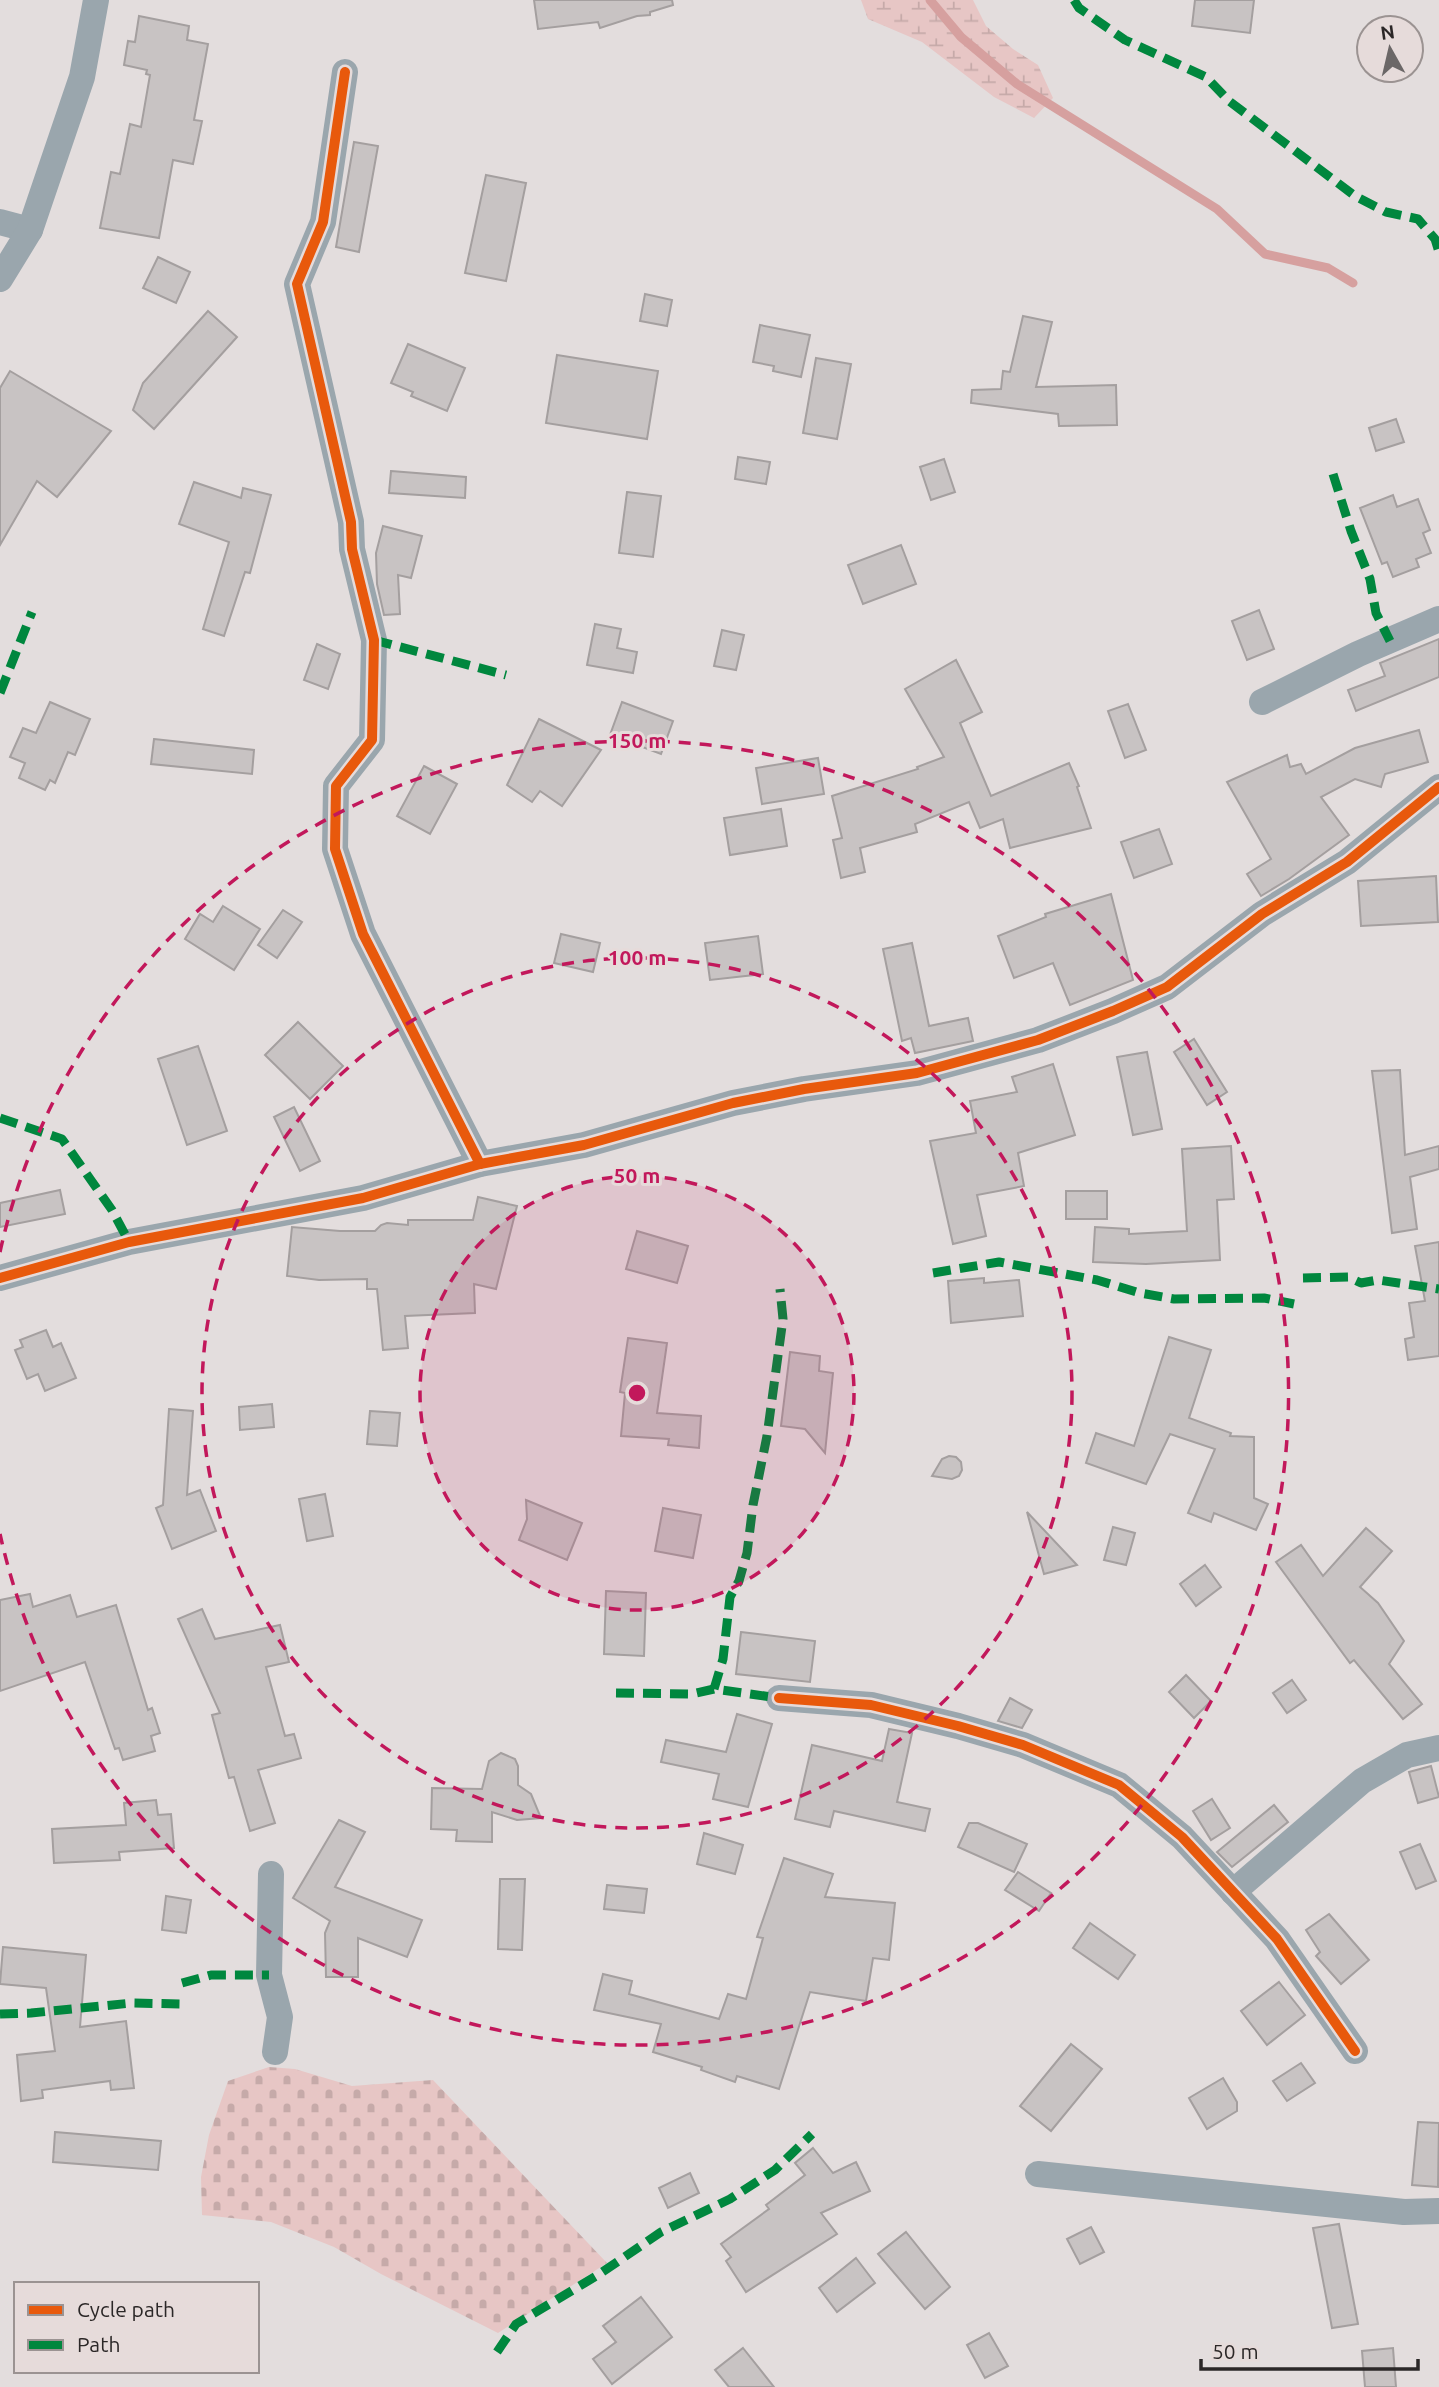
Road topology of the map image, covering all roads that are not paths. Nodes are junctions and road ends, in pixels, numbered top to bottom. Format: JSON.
{"nodes":[{"id":1,"x":96,"y":0,"type":"edge"},
{"id":2,"x":345,"y":72,"type":"dead end"},
{"id":3,"x":0,"y":222,"type":"edge"},
{"id":4,"x":30,"y":230,"type":"junction"},
{"id":5,"x":0,"y":279,"type":"edge"},
{"id":6,"x":1439,"y":618,"type":"edge"},
{"id":7,"x":1262,"y":702,"type":"dead end"},
{"id":8,"x":1439,"y":787,"type":"edge"},
{"id":9,"x":480,"y":1164,"type":"junction"},
{"id":10,"x":0,"y":1278,"type":"edge"},
{"id":11,"x":779,"y":1698,"type":"dead end"},
{"id":12,"x":1439,"y":1748,"type":"edge"},
{"id":13,"x":271,"y":1874,"type":"dead end"},
{"id":14,"x":1233,"y":1892,"type":"junction"},
{"id":15,"x":1355,"y":2051,"type":"dead end"},
{"id":16,"x":275,"y":2052,"type":"dead end"},
{"id":17,"x":1038,"y":2174,"type":"dead end"},
{"id":18,"x":1439,"y":2211,"type":"edge"}],
"edges":[{"from":1,"to":4,"type":"street"},
{"from":2,"to":9,"type":"street"},
{"from":3,"to":4,"type":"street"},
{"from":4,"to":5,"type":"street"},
{"from":6,"to":7,"type":"street"},
{"from":8,"to":9,"type":"street"},
{"from":9,"to":10,"type":"street"},
{"from":11,"to":14,"type":"street"},
{"from":12,"to":14,"type":"street"},
{"from":13,"to":16,"type":"street"},
{"from":14,"to":15,"type":"street"},
{"from":17,"to":18,"type":"street"}]}
